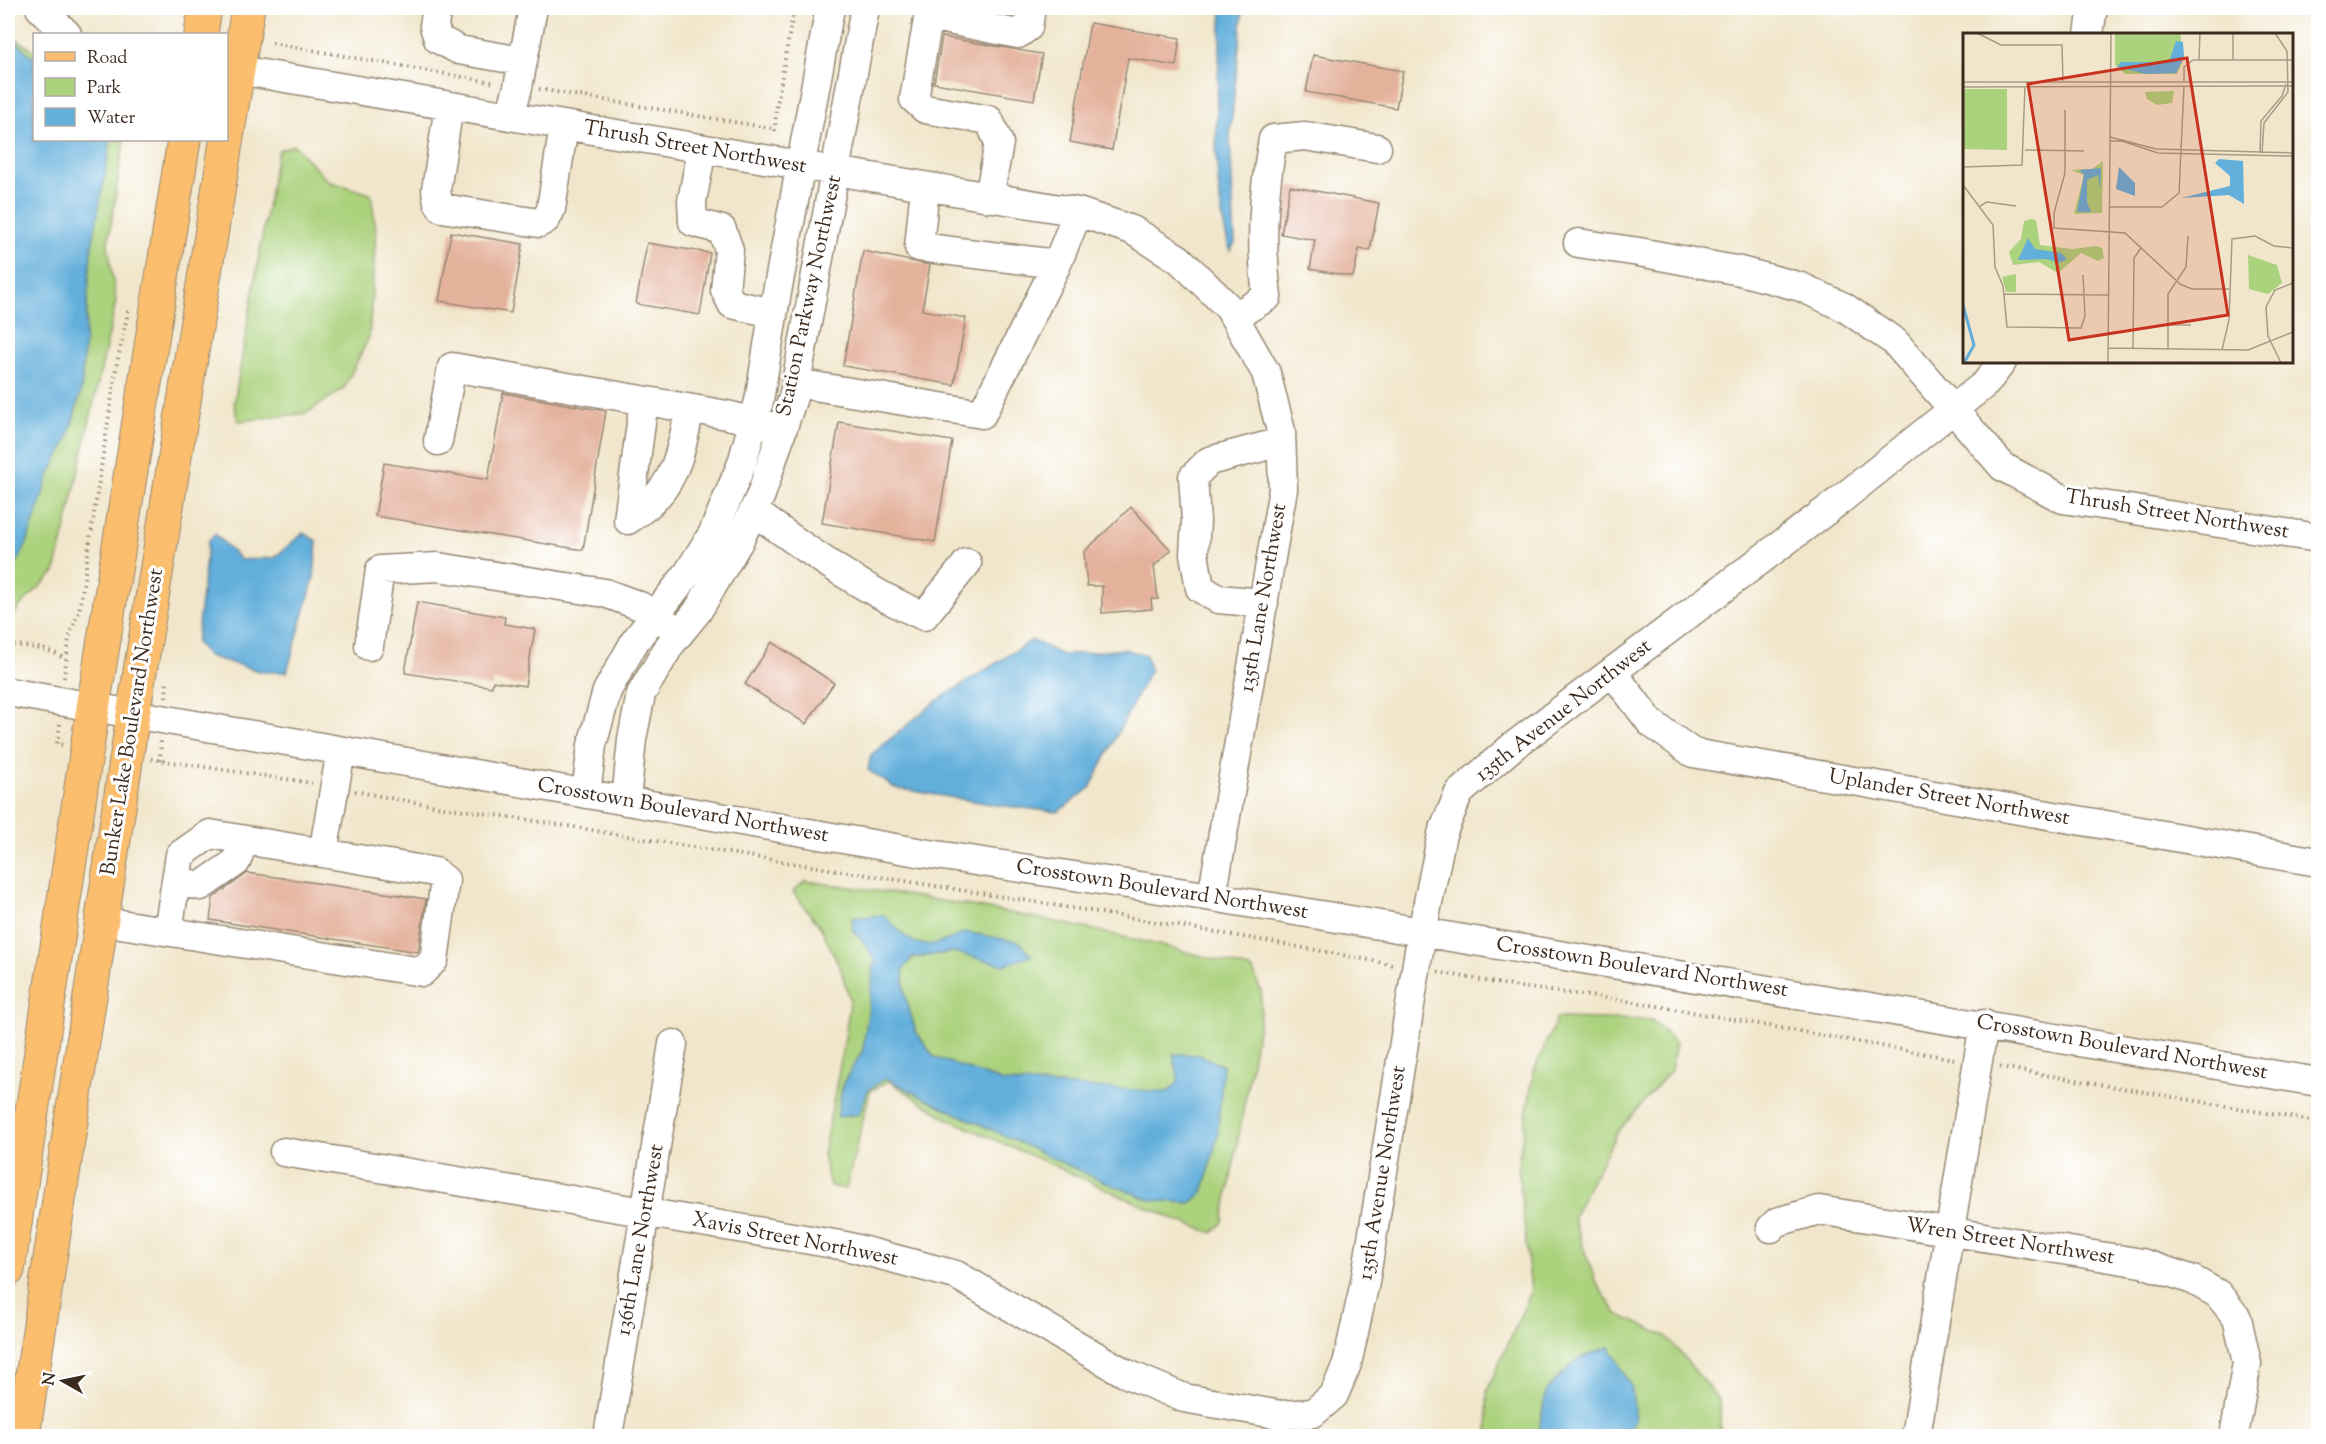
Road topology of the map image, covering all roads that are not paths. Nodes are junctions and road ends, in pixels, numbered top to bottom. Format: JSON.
{"nodes":[{"id":1,"x":205,"y":8,"type":"edge"},
{"id":2,"x":248,"y":8,"type":"edge"},
{"id":3,"x":436,"y":8,"type":"edge"},
{"id":4,"x":533,"y":8,"type":"edge"},
{"id":5,"x":830,"y":8,"type":"edge"},
{"id":6,"x":865,"y":8,"type":"edge"},
{"id":7,"x":1031,"y":8,"type":"edge"},
{"id":8,"x":2093,"y":8,"type":"edge"},
{"id":9,"x":930,"y":12,"type":"edge"},
{"id":10,"x":201,"y":33,"type":"edge"},
{"id":11,"x":2089,"y":33,"type":"edge"},
{"id":12,"x":522,"y":61,"type":"junction"},
{"id":13,"x":238,"y":70,"type":"junction"},
{"id":14,"x":449,"y":106,"type":"junction"},
{"id":15,"x":510,"y":116,"type":"junction"},
{"id":16,"x":564,"y":126,"type":"junction"},
{"id":17,"x":228,"y":131,"type":"edge"},
{"id":18,"x":184,"y":141,"type":"edge"},
{"id":19,"x":226,"y":141,"type":"edge"},
{"id":20,"x":1377,"y":148,"type":"dead end"},
{"id":21,"x":702,"y":149,"type":"junction"},
{"id":22,"x":801,"y":166,"type":"junction"},
{"id":23,"x":836,"y":171,"type":"junction"},
{"id":24,"x":924,"y":187,"type":"junction"},
{"id":25,"x":989,"y":198,"type":"junction"},
{"id":26,"x":1078,"y":212,"type":"junction"},
{"id":27,"x":1578,"y":243,"type":"dead end"},
{"id":28,"x":1057,"y":264,"type":"junction"},
{"id":29,"x":1231,"y":312,"type":"junction"},
{"id":30,"x":773,"y":313,"type":"junction"},
{"id":31,"x":2001,"y":363,"type":"edge"},
{"id":32,"x":796,"y":383,"type":"junction"},
{"id":33,"x":644,"y":401,"type":"junction"},
{"id":34,"x":690,"y":409,"type":"junction"},
{"id":35,"x":1953,"y":410,"type":"junction"},
{"id":36,"x":754,"y":421,"type":"junction"},
{"id":37,"x":782,"y":429,"type":"junction"},
{"id":38,"x":438,"y":441,"type":"dead end"},
{"id":39,"x":1281,"y":442,"type":"junction"},
{"id":40,"x":753,"y":511,"type":"junction"},
{"id":41,"x":2319,"y":538,"type":"edge"},
{"id":42,"x":967,"y":563,"type":"dead end"},
{"id":43,"x":1264,"y":603,"type":"junction"},
{"id":44,"x":654,"y":615,"type":"junction"},
{"id":45,"x":680,"y":632,"type":"junction"},
{"id":46,"x":369,"y":646,"type":"dead end"},
{"id":47,"x":1613,"y":673,"type":"junction"},
{"id":48,"x":8,"y":692,"type":"edge"},
{"id":49,"x":93,"y":708,"type":"junction"},
{"id":50,"x":133,"y":715,"type":"junction"},
{"id":51,"x":341,"y":751,"type":"junction"},
{"id":52,"x":586,"y":794,"type":"junction"},
{"id":53,"x":626,"y":801,"type":"junction"},
{"id":54,"x":244,"y":841,"type":"junction"},
{"id":55,"x":323,"y":853,"type":"junction"},
{"id":56,"x":2319,"y":862,"type":"edge"},
{"id":57,"x":176,"y":881,"type":"junction"},
{"id":58,"x":1212,"y":897,"type":"junction"},
{"id":59,"x":102,"y":921,"type":"junction"},
{"id":60,"x":168,"y":931,"type":"junction"},
{"id":61,"x":1422,"y":932,"type":"junction"},
{"id":62,"x":1984,"y":1024,"type":"junction"},
{"id":63,"x":674,"y":1044,"type":"dead end"},
{"id":64,"x":2319,"y":1082,"type":"edge"},
{"id":65,"x":18,"y":1128,"type":"edge"},
{"id":66,"x":284,"y":1152,"type":"dead end"},
{"id":67,"x":646,"y":1212,"type":"junction"},
{"id":68,"x":1770,"y":1228,"type":"dead end"},
{"id":69,"x":1950,"y":1232,"type":"junction"},
{"id":70,"x":8,"y":1270,"type":"edge"},
{"id":71,"x":1313,"y":1413,"type":"joint"},
{"id":72,"x":23,"y":1437,"type":"edge"},
{"id":73,"x":608,"y":1437,"type":"edge"},
{"id":74,"x":1916,"y":1437,"type":"edge"},
{"id":75,"x":2235,"y":1437,"type":"edge"}],
"edges":[{"from":1,"to":10,"type":"main road"},
{"from":2,"to":13,"type":"main road","name":"Bunker Lake Boulevard Northwest"},
{"from":3,"to":12,"type":"street"},
{"from":4,"to":12,"type":"street"},
{"from":5,"to":22,"type":"street","name":"Station Parkway Northwest"},
{"from":6,"to":23,"type":"street","name":"Station Parkway Northwest"},
{"from":7,"to":9,"type":"street"},
{"from":8,"to":11,"type":"street"},
{"from":9,"to":25,"type":"street"},
{"from":12,"to":15,"type":"street"},
{"from":13,"to":14,"type":"street","name":"Thrush Street Northwest"},
{"from":13,"to":17,"type":"main road","name":"Bunker Lake Boulevard Northwest"},
{"from":14,"to":15,"type":"street","name":"Thrush Street Northwest"},
{"from":14,"to":16,"type":"street"},
{"from":15,"to":16,"type":"street","name":"Thrush Street Northwest"},
{"from":16,"to":21,"type":"street","name":"Thrush Street Northwest"},
{"from":18,"to":49,"type":"main road","name":"Bunker Lake Boulevard Northwest"},
{"from":19,"to":50,"type":"main road","name":"Bunker Lake Boulevard Northwest"},
{"from":20,"to":29,"type":"street"},
{"from":21,"to":22,"type":"street","name":"Thrush Street Northwest"},
{"from":21,"to":30,"type":"street"},
{"from":22,"to":23,"type":"street","name":"Thrush Street Northwest"},
{"from":22,"to":30,"type":"street","name":"Station Parkway Northwest"},
{"from":23,"to":24,"type":"street","name":"Thrush Street Northwest"},
{"from":23,"to":32,"type":"street","name":"Station Parkway Northwest"},
{"from":24,"to":25,"type":"street","name":"Thrush Street Northwest"},
{"from":24,"to":28,"type":"street"},
{"from":25,"to":26,"type":"street","name":"Thrush Street Northwest"},
{"from":26,"to":28,"type":"street"},
{"from":26,"to":29,"type":"street","name":"Thrush Street Northwest"},
{"from":27,"to":35,"type":"street","name":"Thrush Street Northwest"},
{"from":28,"to":32,"type":"street"},
{"from":29,"to":39,"type":"street","name":"135th Lane Northwest"},
{"from":30,"to":36,"type":"street","name":"Station Parkway Northwest"},
{"from":31,"to":35,"type":"street","name":"135th Avenue Northwest"},
{"from":32,"to":37,"type":"street","name":"Station Parkway Northwest"},
{"from":33,"to":34,"type":"street"},
{"from":33,"to":34,"type":"street"},
{"from":33,"to":38,"type":"street"},
{"from":34,"to":36,"type":"street"},
{"from":35,"to":41,"type":"street","name":"Thrush Street Northwest"},
{"from":35,"to":47,"type":"street","name":"135th Avenue Northwest"},
{"from":36,"to":37,"type":"street"},
{"from":36,"to":44,"type":"street","name":"Station Parkway Northwest"},
{"from":37,"to":40,"type":"street","name":"Station Parkway Northwest"},
{"from":39,"to":43,"type":"street","name":"135th Lane Northwest"},
{"from":39,"to":43,"type":"street"},
{"from":40,"to":42,"type":"street"},
{"from":40,"to":45,"type":"street","name":"Station Parkway Northwest"},
{"from":43,"to":58,"type":"street","name":"135th Lane Northwest"},
{"from":44,"to":45,"type":"street"},
{"from":44,"to":46,"type":"street"},
{"from":44,"to":52,"type":"street","name":"Station Parkway Northwest"},
{"from":45,"to":53,"type":"street","name":"Station Parkway Northwest"},
{"from":47,"to":56,"type":"street","name":"Uplander Street Northwest"},
{"from":47,"to":61,"type":"street","name":"135th Avenue Northwest"},
{"from":48,"to":49,"type":"street","name":"Crosstown Boulevard Northwest"},
{"from":49,"to":50,"type":"street","name":"Crosstown Boulevard Northwest"},
{"from":49,"to":65,"type":"main road","name":"Bunker Lake Boulevard Northwest"},
{"from":50,"to":51,"type":"street","name":"Crosstown Boulevard Northwest"},
{"from":50,"to":59,"type":"main road","name":"Bunker Lake Boulevard Northwest"},
{"from":51,"to":52,"type":"street","name":"Crosstown Boulevard Northwest"},
{"from":51,"to":55,"type":"street"},
{"from":52,"to":53,"type":"street","name":"Crosstown Boulevard Northwest"},
{"from":53,"to":58,"type":"street","name":"Crosstown Boulevard Northwest"},
{"from":54,"to":55,"type":"street"},
{"from":54,"to":57,"type":"street"},
{"from":54,"to":57,"type":"street"},
{"from":55,"to":60,"type":"street"},
{"from":57,"to":60,"type":"street"},
{"from":58,"to":61,"type":"street","name":"Crosstown Boulevard Northwest"},
{"from":59,"to":60,"type":"street"},
{"from":59,"to":72,"type":"main road","name":"Bunker Lake Boulevard Northwest"},
{"from":61,"to":62,"type":"street","name":"Crosstown Boulevard Northwest"},
{"from":61,"to":71,"type":"street","name":"135th Avenue Northwest"},
{"from":62,"to":64,"type":"street","name":"Crosstown Boulevard Northwest"},
{"from":62,"to":69,"type":"street"},
{"from":63,"to":67,"type":"street","name":"136th Lane Northwest"},
{"from":65,"to":70,"type":"main road","name":"Bunker Lake Boulevard Northwest"},
{"from":66,"to":67,"type":"street","name":"Xavis Street Northwest"},
{"from":67,"to":71,"type":"street","name":"Xavis Street Northwest"},
{"from":67,"to":73,"type":"street","name":"136th Lane Northwest"},
{"from":68,"to":69,"type":"street","name":"Wren Street Northwest"},
{"from":69,"to":74,"type":"street"},
{"from":69,"to":75,"type":"street","name":"Wren Street Northwest"}]}
